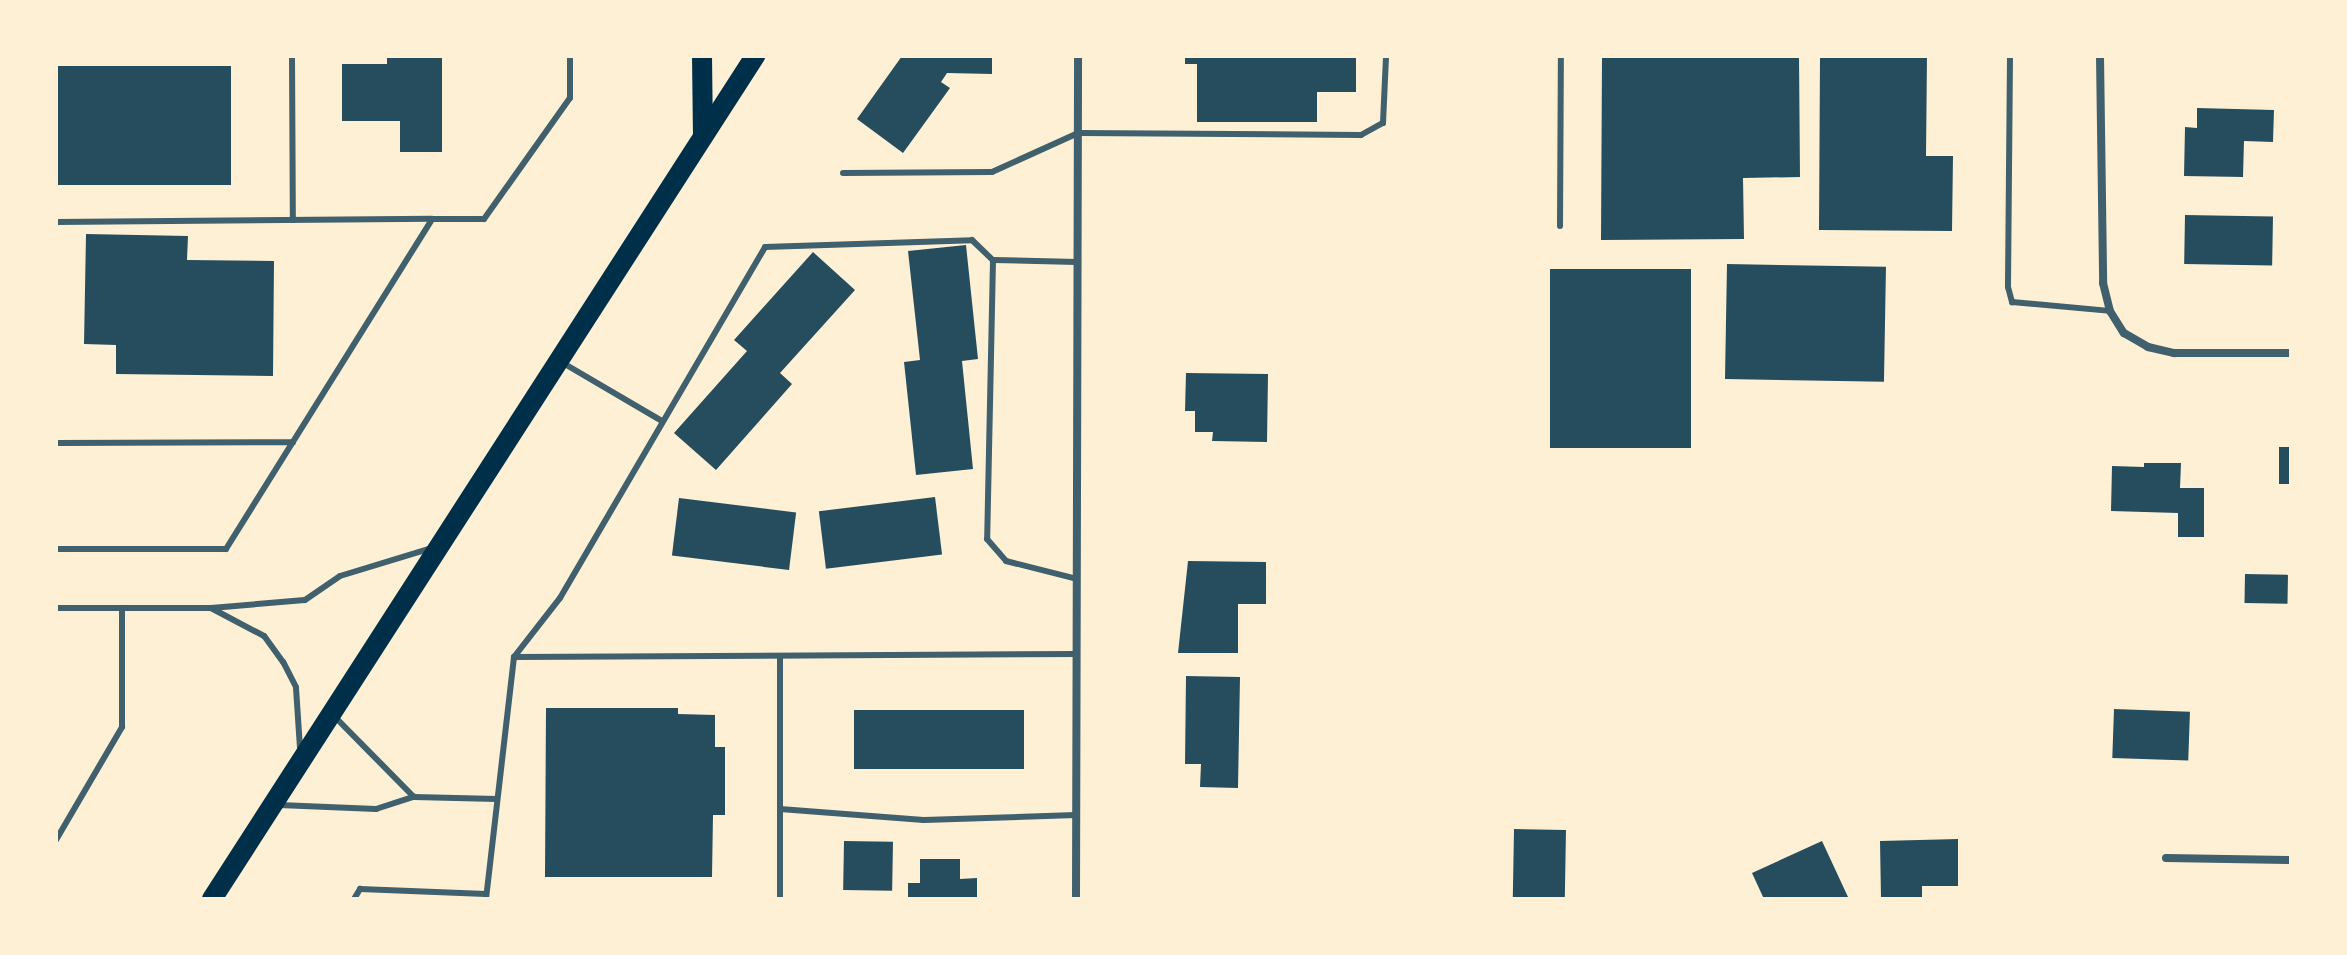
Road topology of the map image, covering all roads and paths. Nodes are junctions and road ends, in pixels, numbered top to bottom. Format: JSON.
{"nodes":[{"id":1,"x":292,"y":56,"type":"edge"},
{"id":2,"x":570,"y":56,"type":"edge"},
{"id":3,"x":702,"y":56,"type":"edge"},
{"id":4,"x":755,"y":56,"type":"edge"},
{"id":5,"x":1078,"y":56,"type":"edge"},
{"id":6,"x":1386,"y":56,"type":"edge"},
{"id":7,"x":1561,"y":56,"type":"edge"},
{"id":8,"x":2010,"y":56,"type":"edge"},
{"id":9,"x":2100,"y":56,"type":"edge"},
{"id":10,"x":1078,"y":133,"type":"junction"},
{"id":11,"x":703,"y":137,"type":"junction"},
{"id":12,"x":843,"y":173,"type":"dead end"},
{"id":13,"x":432,"y":219,"type":"junction"},
{"id":14,"x":293,"y":220,"type":"junction"},
{"id":15,"x":56,"y":222,"type":"edge"},
{"id":16,"x":1560,"y":226,"type":"dead end"},
{"id":17,"x":993,"y":260,"type":"junction"},
{"id":18,"x":1077,"y":262,"type":"junction"},
{"id":19,"x":2110,"y":311,"type":"junction"},
{"id":20,"x":2291,"y":353,"type":"edge"},
{"id":21,"x":559,"y":361,"type":"junction"},
{"id":22,"x":660,"y":420,"type":"junction"},
{"id":23,"x":293,"y":442,"type":"junction"},
{"id":24,"x":56,"y":443,"type":"edge"},
{"id":25,"x":440,"y":546,"type":"junction"},
{"id":26,"x":56,"y":549,"type":"edge"},
{"id":27,"x":1077,"y":579,"type":"junction"},
{"id":28,"x":56,"y":608,"type":"edge"},
{"id":29,"x":122,"y":608,"type":"junction"},
{"id":30,"x":211,"y":608,"type":"junction"},
{"id":31,"x":1077,"y":654,"type":"junction"},
{"id":32,"x":780,"y":656,"type":"junction"},
{"id":33,"x":514,"y":657,"type":"junction"},
{"id":34,"x":332,"y":714,"type":"junction"},
{"id":35,"x":297,"y":769,"type":"junction"},
{"id":36,"x":414,"y":797,"type":"junction"},
{"id":37,"x":497,"y":799,"type":"junction"},
{"id":38,"x":273,"y":804,"type":"junction"},
{"id":39,"x":780,"y":809,"type":"junction"},
{"id":40,"x":1076,"y":815,"type":"junction"},
{"id":41,"x":56,"y":840,"type":"edge"},
{"id":42,"x":2166,"y":858,"type":"dead end"},
{"id":43,"x":2291,"y":860,"type":"edge"},
{"id":44,"x":486,"y":896,"type":"edge"},
{"id":45,"x":212,"y":899,"type":"edge"},
{"id":46,"x":354,"y":899,"type":"edge"},
{"id":47,"x":780,"y":899,"type":"edge"},
{"id":48,"x":1076,"y":899,"type":"edge"}],
"edges":[{"from":1,"to":14,"type":"lane"},
{"from":2,"to":13,"type":"lane"},
{"from":3,"to":11,"type":"main road"},
{"from":4,"to":11,"type":"main road"},
{"from":5,"to":10,"type":"street"},
{"from":6,"to":10,"type":"lane"},
{"from":7,"to":16,"type":"lane"},
{"from":8,"to":19,"type":"lane"},
{"from":9,"to":19,"type":"street"},
{"from":10,"to":12,"type":"lane"},
{"from":10,"to":18,"type":"street"},
{"from":11,"to":21,"type":"main road"},
{"from":13,"to":14,"type":"lane"},
{"from":13,"to":23,"type":"lane"},
{"from":14,"to":15,"type":"lane"},
{"from":17,"to":18,"type":"lane"},
{"from":17,"to":22,"type":"lane"},
{"from":17,"to":27,"type":"lane"},
{"from":18,"to":27,"type":"street"},
{"from":19,"to":20,"type":"street"},
{"from":21,"to":22,"type":"lane"},
{"from":21,"to":25,"type":"main road"},
{"from":22,"to":33,"type":"lane"},
{"from":23,"to":24,"type":"lane"},
{"from":23,"to":26,"type":"lane"},
{"from":25,"to":30,"type":"lane"},
{"from":25,"to":34,"type":"main road"},
{"from":27,"to":31,"type":"street"},
{"from":28,"to":29,"type":"lane"},
{"from":29,"to":30,"type":"lane"},
{"from":29,"to":41,"type":"lane"},
{"from":30,"to":35,"type":"lane"},
{"from":31,"to":32,"type":"lane"},
{"from":31,"to":40,"type":"street"},
{"from":32,"to":33,"type":"lane"},
{"from":32,"to":39,"type":"lane"},
{"from":33,"to":37,"type":"lane"},
{"from":34,"to":35,"type":"main road"},
{"from":34,"to":36,"type":"lane"},
{"from":35,"to":38,"type":"main road"},
{"from":36,"to":37,"type":"lane"},
{"from":36,"to":38,"type":"lane"},
{"from":37,"to":44,"type":"lane"},
{"from":38,"to":45,"type":"main road"},
{"from":39,"to":40,"type":"lane"},
{"from":39,"to":47,"type":"lane"},
{"from":40,"to":48,"type":"street"},
{"from":42,"to":43,"type":"street"},
{"from":44,"to":46,"type":"lane"}]}
